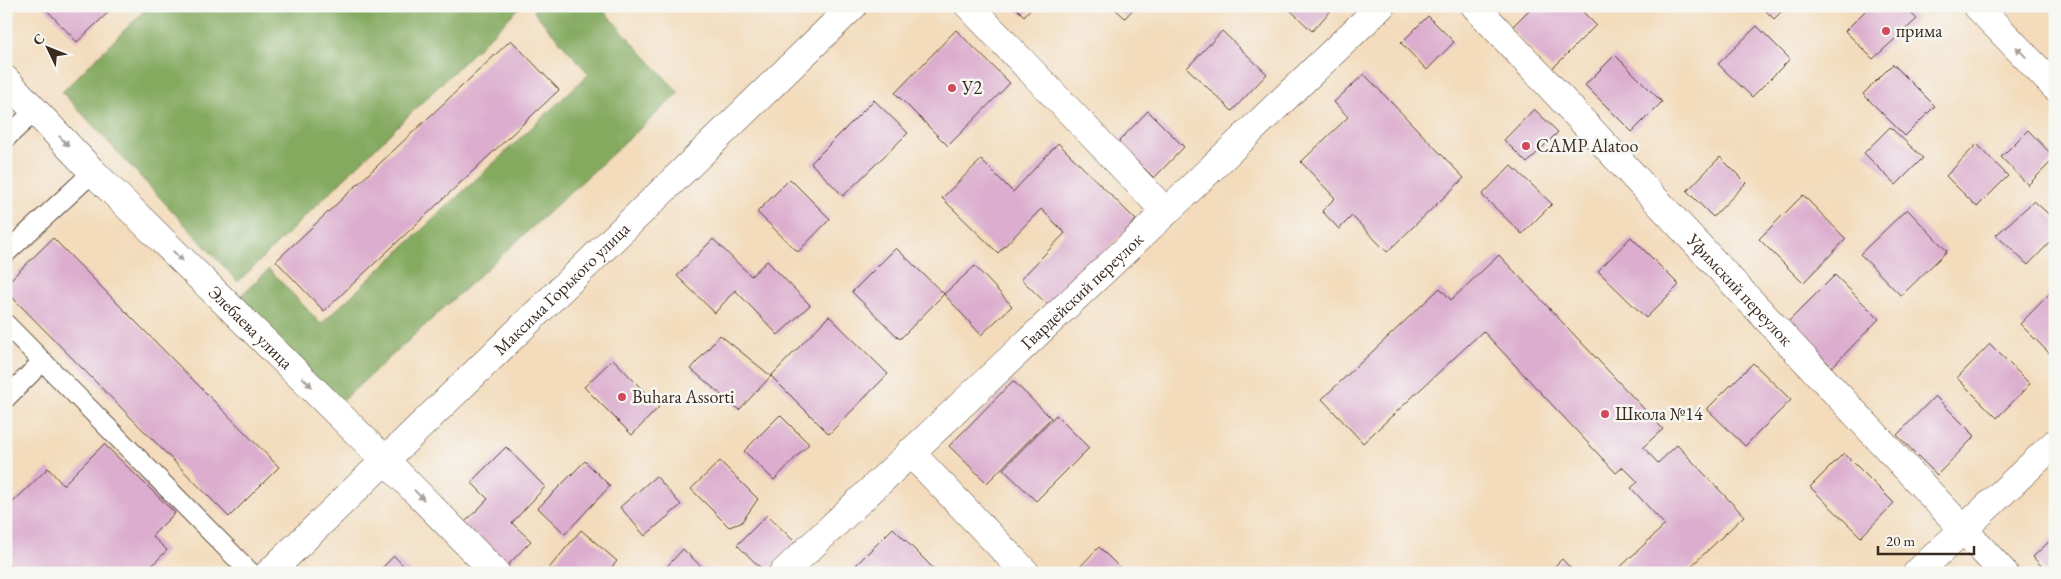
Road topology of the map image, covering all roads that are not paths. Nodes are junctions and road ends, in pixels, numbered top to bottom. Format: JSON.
{"nodes":[{"id":1,"x":853,"y":6,"type":"edge"},
{"id":2,"x":969,"y":6,"type":"edge"},
{"id":3,"x":1380,"y":6,"type":"edge"},
{"id":4,"x":1475,"y":6,"type":"edge"},
{"id":5,"x":1977,"y":6,"type":"edge"},
{"id":6,"x":6,"y":80,"type":"edge"},
{"id":7,"x":2055,"y":87,"type":"edge"},
{"id":8,"x":35,"y":111,"type":"junction"},
{"id":9,"x":6,"y":138,"type":"edge"},
{"id":10,"x":93,"y":172,"type":"junction"},
{"id":11,"x":1166,"y":212,"type":"junction"},
{"id":12,"x":6,"y":253,"type":"edge"},
{"id":13,"x":6,"y":324,"type":"edge"},
{"id":14,"x":43,"y":361,"type":"junction"},
{"id":15,"x":6,"y":398,"type":"edge"},
{"id":16,"x":2055,"y":443,"type":"edge"},
{"id":17,"x":910,"y":452,"type":"junction"},
{"id":18,"x":386,"y":460,"type":"junction"},
{"id":19,"x":1963,"y":529,"type":"junction"},
{"id":20,"x":251,"y":573,"type":"edge"},
{"id":21,"x":269,"y":573,"type":"edge"},
{"id":22,"x":496,"y":573,"type":"edge"},
{"id":23,"x":783,"y":573,"type":"edge"},
{"id":24,"x":1026,"y":573,"type":"edge"},
{"id":25,"x":1917,"y":573,"type":"edge"},
{"id":26,"x":2004,"y":573,"type":"edge"}],
"edges":[{"from":1,"to":18,"type":"street","name":"Максима Горького улица"},
{"from":2,"to":11,"type":"street"},
{"from":3,"to":11,"type":"street","name":"Гвардейский переулок"},
{"from":4,"to":19,"type":"street","name":"Уфимский переулок"},
{"from":7,"to":5,"type":"street","one_way":true},
{"from":6,"to":8,"type":"street","name":"Элебаева улица"},
{"from":8,"to":9,"type":"lane"},
{"from":8,"to":10,"type":"street","name":"Элебаева улица","one_way":true},
{"from":10,"to":12,"type":"lane"},
{"from":10,"to":18,"type":"street","name":"Элебаева улица","one_way":true},
{"from":11,"to":17,"type":"street","name":"Гвардейский переулок"},
{"from":13,"to":14,"type":"lane"},
{"from":14,"to":15,"type":"lane"},
{"from":14,"to":20,"type":"lane"},
{"from":16,"to":19,"type":"street"},
{"from":17,"to":23,"type":"street","name":"Гвардейский переулок"},
{"from":17,"to":24,"type":"street"},
{"from":18,"to":21,"type":"street","name":"Максима Горького улица"},
{"from":18,"to":22,"type":"street","name":"Элебаева улица","one_way":true},
{"from":19,"to":25,"type":"street"},
{"from":19,"to":26,"type":"street","name":"Уфимский переулок"}]}
